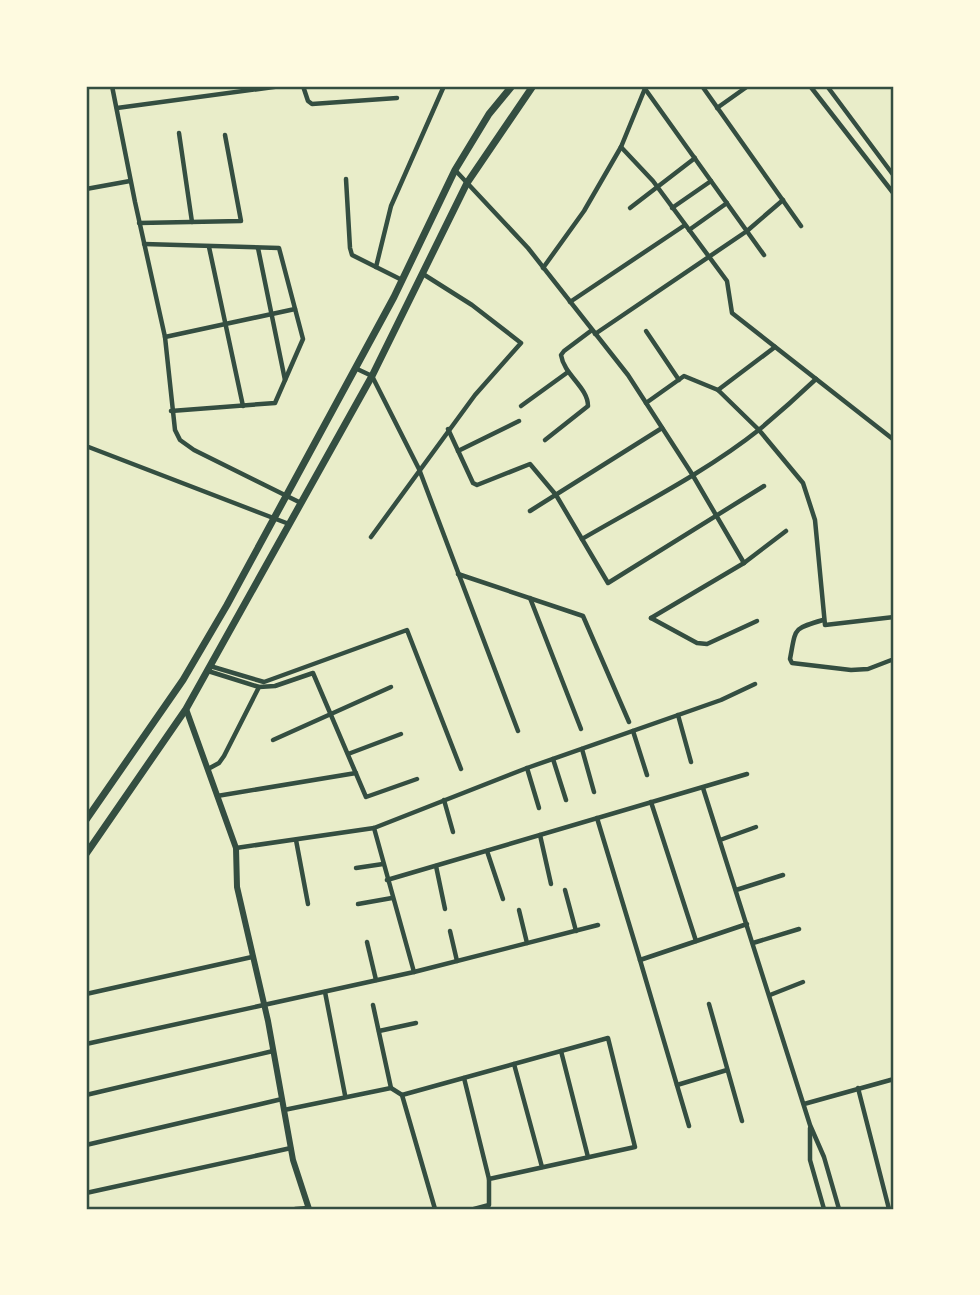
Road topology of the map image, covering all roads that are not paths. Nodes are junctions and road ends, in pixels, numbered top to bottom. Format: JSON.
{"nodes":[{"id":1,"x":112,"y":86,"type":"edge"},
{"id":2,"x":281,"y":86,"type":"edge"},
{"id":3,"x":303,"y":86,"type":"edge"},
{"id":4,"x":444,"y":86,"type":"edge"},
{"id":5,"x":512,"y":86,"type":"edge"},
{"id":6,"x":533,"y":86,"type":"edge"},
{"id":7,"x":702,"y":86,"type":"edge"},
{"id":8,"x":748,"y":86,"type":"edge"},
{"id":9,"x":810,"y":86,"type":"edge"},
{"id":10,"x":827,"y":86,"type":"edge"},
{"id":11,"x":645,"y":87,"type":"edge"},
{"id":12,"x":397,"y":98,"type":"dead end"},
{"id":13,"x":117,"y":108,"type":"junction"},
{"id":14,"x":717,"y":108,"type":"junction"},
{"id":15,"x":179,"y":133,"type":"dead end"},
{"id":16,"x":225,"y":135,"type":"dead end"},
{"id":17,"x":621,"y":148,"type":"junction"},
{"id":18,"x":695,"y":158,"type":"junction"},
{"id":19,"x":455,"y":170,"type":"junction"},
{"id":20,"x":894,"y":176,"type":"edge"},
{"id":21,"x":346,"y":179,"type":"dead end"},
{"id":22,"x":131,"y":181,"type":"junction"},
{"id":23,"x":711,"y":181,"type":"junction"},
{"id":24,"x":467,"y":183,"type":"junction"},
{"id":25,"x":658,"y":188,"type":"junction"},
{"id":26,"x":86,"y":189,"type":"edge"},
{"id":27,"x":894,"y":194,"type":"edge"},
{"id":28,"x":783,"y":200,"type":"junction"},
{"id":29,"x":727,"y":203,"type":"junction"},
{"id":30,"x":630,"y":208,"type":"dead end"},
{"id":31,"x":673,"y":208,"type":"junction"},
{"id":32,"x":192,"y":222,"type":"junction"},
{"id":33,"x":139,"y":223,"type":"junction"},
{"id":34,"x":801,"y":226,"type":"dead end"},
{"id":35,"x":687,"y":227,"type":"junction"},
{"id":36,"x":747,"y":231,"type":"junction"},
{"id":37,"x":144,"y":244,"type":"junction"},
{"id":38,"x":209,"y":247,"type":"junction"},
{"id":39,"x":258,"y":248,"type":"junction"},
{"id":40,"x":707,"y":255,"type":"junction"},
{"id":41,"x":764,"y":255,"type":"dead end"},
{"id":42,"x":376,"y":267,"type":"junction"},
{"id":43,"x":543,"y":268,"type":"junction"},
{"id":44,"x":422,"y":274,"type":"junction"},
{"id":45,"x":402,"y":280,"type":"junction"},
{"id":46,"x":570,"y":302,"type":"junction"},
{"id":47,"x":295,"y":309,"type":"junction"},
{"id":48,"x":272,"y":314,"type":"junction"},
{"id":49,"x":225,"y":324,"type":"junction"},
{"id":50,"x":646,"y":331,"type":"dead end"},
{"id":51,"x":593,"y":332,"type":"junction"},
{"id":52,"x":165,"y":337,"type":"junction"},
{"id":53,"x":775,"y":346,"type":"junction"},
{"id":54,"x":355,"y":368,"type":"junction"},
{"id":55,"x":568,"y":372,"type":"junction"},
{"id":56,"x":372,"y":376,"type":"junction"},
{"id":57,"x":816,"y":379,"type":"junction"},
{"id":58,"x":285,"y":380,"type":"junction"},
{"id":59,"x":679,"y":380,"type":"junction"},
{"id":60,"x":718,"y":390,"type":"junction"},
{"id":61,"x":646,"y":403,"type":"junction"},
{"id":62,"x":521,"y":405,"type":"dead end"},
{"id":63,"x":243,"y":406,"type":"junction"},
{"id":64,"x":171,"y":411,"type":"junction"},
{"id":65,"x":519,"y":421,"type":"dead end"},
{"id":66,"x":663,"y":428,"type":"junction"},
{"id":67,"x":449,"y":429,"type":"junction"},
{"id":68,"x":758,"y":430,"type":"junction"},
{"id":69,"x":545,"y":440,"type":"dead end"},
{"id":70,"x":894,"y":440,"type":"edge"},
{"id":71,"x":86,"y":446,"type":"edge"},
{"id":72,"x":458,"y":451,"type":"junction"},
{"id":73,"x":419,"y":469,"type":"junction"},
{"id":74,"x":692,"y":474,"type":"junction"},
{"id":75,"x":764,"y":486,"type":"dead end"},
{"id":76,"x":285,"y":494,"type":"junction"},
{"id":77,"x":556,"y":495,"type":"junction"},
{"id":78,"x":301,"y":503,"type":"junction"},
{"id":79,"x":530,"y":511,"type":"dead end"},
{"id":80,"x":274,"y":517,"type":"junction"},
{"id":81,"x":716,"y":517,"type":"junction"},
{"id":82,"x":289,"y":524,"type":"junction"},
{"id":83,"x":786,"y":531,"type":"dead end"},
{"id":84,"x":371,"y":537,"type":"dead end"},
{"id":85,"x":582,"y":539,"type":"junction"},
{"id":86,"x":744,"y":563,"type":"junction"},
{"id":87,"x":458,"y":574,"type":"junction"},
{"id":88,"x":530,"y":598,"type":"junction"},
{"id":89,"x":894,"y":617,"type":"edge"},
{"id":90,"x":823,"y":620,"type":"junction"},
{"id":91,"x":757,"y":621,"type":"dead end"},
{"id":92,"x":894,"y":659,"type":"edge"},
{"id":93,"x":209,"y":668,"type":"junction"},
{"id":94,"x":755,"y":684,"type":"dead end"},
{"id":95,"x":259,"y":687,"type":"junction"},
{"id":96,"x":391,"y":687,"type":"dead end"},
{"id":97,"x":186,"y":709,"type":"junction"},
{"id":98,"x":331,"y":715,"type":"junction"},
{"id":99,"x":678,"y":715,"type":"junction"},
{"id":100,"x":629,"y":723,"type":"dead end"},
{"id":101,"x":581,"y":729,"type":"dead end"},
{"id":102,"x":633,"y":731,"type":"junction"},
{"id":103,"x":518,"y":732,"type":"dead end"},
{"id":104,"x":401,"y":734,"type":"dead end"},
{"id":105,"x":273,"y":740,"type":"dead end"},
{"id":106,"x":581,"y":749,"type":"junction"},
{"id":107,"x":348,"y":754,"type":"junction"},
{"id":108,"x":553,"y":759,"type":"junction"},
{"id":109,"x":691,"y":762,"type":"dead end"},
{"id":110,"x":527,"y":768,"type":"junction"},
{"id":111,"x":207,"y":769,"type":"junction"},
{"id":112,"x":461,"y":769,"type":"dead end"},
{"id":113,"x":356,"y":773,"type":"junction"},
{"id":114,"x":747,"y":774,"type":"dead end"},
{"id":115,"x":647,"y":775,"type":"dead end"},
{"id":116,"x":417,"y":779,"type":"dead end"},
{"id":117,"x":704,"y":788,"type":"junction"},
{"id":118,"x":594,"y":792,"type":"dead end"},
{"id":119,"x":217,"y":797,"type":"junction"},
{"id":120,"x":444,"y":800,"type":"junction"},
{"id":121,"x":566,"y":800,"type":"dead end"},
{"id":122,"x":650,"y":802,"type":"junction"},
{"id":123,"x":539,"y":808,"type":"dead end"},
{"id":124,"x":597,"y":818,"type":"junction"},
{"id":125,"x":86,"y":820,"type":"edge"},
{"id":126,"x":755,"y":827,"type":"dead end"},
{"id":127,"x":374,"y":828,"type":"junction"},
{"id":128,"x":453,"y":832,"type":"dead end"},
{"id":129,"x":540,"y":835,"type":"junction"},
{"id":130,"x":720,"y":839,"type":"junction"},
{"id":131,"x":296,"y":840,"type":"junction"},
{"id":132,"x":87,"y":848,"type":"edge"},
{"id":133,"x":236,"y":848,"type":"junction"},
{"id":134,"x":487,"y":851,"type":"junction"},
{"id":135,"x":383,"y":864,"type":"junction"},
{"id":136,"x":436,"y":866,"type":"junction"},
{"id":137,"x":356,"y":868,"type":"dead end"},
{"id":138,"x":783,"y":875,"type":"dead end"},
{"id":139,"x":387,"y":880,"type":"junction"},
{"id":140,"x":551,"y":884,"type":"dead end"},
{"id":141,"x":565,"y":890,"type":"dead end"},
{"id":142,"x":736,"y":890,"type":"junction"},
{"id":143,"x":392,"y":898,"type":"junction"},
{"id":144,"x":503,"y":899,"type":"dead end"},
{"id":145,"x":308,"y":904,"type":"dead end"},
{"id":146,"x":358,"y":904,"type":"dead end"},
{"id":147,"x":445,"y":909,"type":"dead end"},
{"id":148,"x":519,"y":910,"type":"dead end"},
{"id":149,"x":747,"y":924,"type":"junction"},
{"id":150,"x":598,"y":925,"type":"dead end"},
{"id":151,"x":799,"y":929,"type":"dead end"},
{"id":152,"x":450,"y":931,"type":"dead end"},
{"id":153,"x":576,"y":931,"type":"junction"},
{"id":154,"x":696,"y":941,"type":"junction"},
{"id":155,"x":367,"y":942,"type":"dead end"},
{"id":156,"x":527,"y":943,"type":"junction"},
{"id":157,"x":753,"y":943,"type":"junction"},
{"id":158,"x":252,"y":957,"type":"junction"},
{"id":159,"x":457,"y":961,"type":"junction"},
{"id":160,"x":640,"y":961,"type":"junction"},
{"id":161,"x":414,"y":972,"type":"junction"},
{"id":162,"x":376,"y":980,"type":"junction"},
{"id":163,"x":803,"y":982,"type":"dead end"},
{"id":164,"x":325,"y":992,"type":"junction"},
{"id":165,"x":86,"y":994,"type":"edge"},
{"id":166,"x":770,"y":995,"type":"junction"},
{"id":167,"x":373,"y":1004,"type":"dead end"},
{"id":168,"x":709,"y":1004,"type":"dead end"},
{"id":169,"x":264,"y":1005,"type":"junction"},
{"id":170,"x":415,"y":1023,"type":"dead end"},
{"id":171,"x":379,"y":1031,"type":"junction"},
{"id":172,"x":86,"y":1044,"type":"edge"},
{"id":173,"x":273,"y":1051,"type":"junction"},
{"id":174,"x":561,"y":1051,"type":"junction"},
{"id":175,"x":514,"y":1064,"type":"junction"},
{"id":176,"x":727,"y":1069,"type":"junction"},
{"id":177,"x":464,"y":1078,"type":"junction"},
{"id":178,"x":894,"y":1079,"type":"edge"},
{"id":179,"x":677,"y":1085,"type":"junction"},
{"id":180,"x":391,"y":1087,"type":"junction"},
{"id":181,"x":858,"y":1088,"type":"junction"},
{"id":182,"x":402,"y":1095,"type":"junction"},
{"id":183,"x":86,"y":1096,"type":"edge"},
{"id":184,"x":345,"y":1096,"type":"junction"},
{"id":185,"x":282,"y":1099,"type":"junction"},
{"id":186,"x":804,"y":1104,"type":"junction"},
{"id":187,"x":284,"y":1110,"type":"junction"},
{"id":188,"x":741,"y":1121,"type":"dead end"},
{"id":189,"x":810,"y":1125,"type":"junction"},
{"id":190,"x":689,"y":1126,"type":"dead end"},
{"id":191,"x":86,"y":1145,"type":"edge"},
{"id":192,"x":291,"y":1148,"type":"junction"},
{"id":193,"x":588,"y":1157,"type":"junction"},
{"id":194,"x":542,"y":1167,"type":"junction"},
{"id":195,"x":489,"y":1179,"type":"junction"},
{"id":196,"x":86,"y":1193,"type":"edge"},
{"id":197,"x":308,"y":1208,"type":"edge"},
{"id":198,"x":295,"y":1209,"type":"edge"},
{"id":199,"x":435,"y":1209,"type":"edge"},
{"id":200,"x":474,"y":1209,"type":"edge"},
{"id":201,"x":824,"y":1209,"type":"edge"},
{"id":202,"x":839,"y":1209,"type":"edge"},
{"id":203,"x":889,"y":1209,"type":"edge"}],
"edges":[{"from":1,"to":13,"type":"street"},
{"from":2,"to":13,"type":"street"},
{"from":3,"to":12,"type":"street"},
{"from":4,"to":42,"type":"street"},
{"from":5,"to":19,"type":"main road"},
{"from":6,"to":24,"type":"main road"},
{"from":7,"to":14,"type":"street"},
{"from":8,"to":14,"type":"street"},
{"from":9,"to":27,"type":"street"},
{"from":10,"to":20,"type":"street"},
{"from":11,"to":17,"type":"street"},
{"from":11,"to":18,"type":"street"},
{"from":13,"to":22,"type":"street"},
{"from":14,"to":28,"type":"street"},
{"from":15,"to":32,"type":"street"},
{"from":16,"to":32,"type":"street"},
{"from":17,"to":25,"type":"street"},
{"from":17,"to":43,"type":"street"},
{"from":18,"to":23,"type":"street"},
{"from":18,"to":25,"type":"street"},
{"from":19,"to":24,"type":"street"},
{"from":19,"to":45,"type":"main road"},
{"from":21,"to":42,"type":"street"},
{"from":22,"to":26,"type":"street"},
{"from":22,"to":33,"type":"street"},
{"from":23,"to":29,"type":"street"},
{"from":23,"to":31,"type":"street"},
{"from":24,"to":43,"type":"street"},
{"from":24,"to":44,"type":"main road"},
{"from":25,"to":30,"type":"street"},
{"from":25,"to":31,"type":"street"},
{"from":28,"to":34,"type":"street"},
{"from":28,"to":36,"type":"street"},
{"from":29,"to":35,"type":"street"},
{"from":29,"to":36,"type":"street"},
{"from":31,"to":35,"type":"street"},
{"from":32,"to":33,"type":"street"},
{"from":33,"to":37,"type":"street"},
{"from":35,"to":40,"type":"street"},
{"from":35,"to":46,"type":"street"},
{"from":36,"to":40,"type":"street"},
{"from":36,"to":41,"type":"street"},
{"from":37,"to":38,"type":"street"},
{"from":37,"to":52,"type":"street"},
{"from":38,"to":39,"type":"street"},
{"from":38,"to":49,"type":"street"},
{"from":39,"to":47,"type":"street"},
{"from":39,"to":48,"type":"street"},
{"from":40,"to":51,"type":"street"},
{"from":40,"to":53,"type":"street"},
{"from":42,"to":45,"type":"street"},
{"from":43,"to":46,"type":"street"},
{"from":44,"to":56,"type":"main road"},
{"from":44,"to":67,"type":"street"},
{"from":45,"to":54,"type":"main road"},
{"from":46,"to":51,"type":"street"},
{"from":47,"to":48,"type":"street"},
{"from":47,"to":58,"type":"street"},
{"from":48,"to":49,"type":"street"},
{"from":48,"to":58,"type":"street"},
{"from":49,"to":52,"type":"street"},
{"from":49,"to":63,"type":"street"},
{"from":50,"to":59,"type":"street"},
{"from":51,"to":55,"type":"street"},
{"from":51,"to":61,"type":"street"},
{"from":52,"to":64,"type":"street"},
{"from":53,"to":57,"type":"street"},
{"from":53,"to":60,"type":"street"},
{"from":54,"to":56,"type":"street"},
{"from":54,"to":76,"type":"main road"},
{"from":55,"to":62,"type":"street"},
{"from":55,"to":69,"type":"street"},
{"from":56,"to":73,"type":"street"},
{"from":56,"to":78,"type":"main road"},
{"from":57,"to":68,"type":"street"},
{"from":57,"to":70,"type":"street"},
{"from":58,"to":63,"type":"street"},
{"from":59,"to":60,"type":"street"},
{"from":59,"to":61,"type":"street"},
{"from":60,"to":68,"type":"street"},
{"from":61,"to":66,"type":"street"},
{"from":63,"to":64,"type":"street"},
{"from":64,"to":76,"type":"street"},
{"from":65,"to":72,"type":"street"},
{"from":66,"to":74,"type":"street"},
{"from":66,"to":77,"type":"street"},
{"from":67,"to":72,"type":"street"},
{"from":67,"to":73,"type":"street"},
{"from":68,"to":74,"type":"street"},
{"from":68,"to":90,"type":"street"},
{"from":71,"to":80,"type":"street"},
{"from":72,"to":77,"type":"street"},
{"from":73,"to":84,"type":"street"},
{"from":73,"to":87,"type":"street"},
{"from":74,"to":81,"type":"street"},
{"from":74,"to":85,"type":"street"},
{"from":75,"to":81,"type":"street"},
{"from":76,"to":78,"type":"street"},
{"from":76,"to":80,"type":"main road"},
{"from":77,"to":79,"type":"street"},
{"from":77,"to":85,"type":"street"},
{"from":78,"to":82,"type":"main road"},
{"from":80,"to":82,"type":"street"},
{"from":80,"to":125,"type":"main road"},
{"from":81,"to":85,"type":"street"},
{"from":81,"to":86,"type":"street"},
{"from":82,"to":93,"type":"main road"},
{"from":83,"to":86,"type":"street"},
{"from":86,"to":91,"type":"street"},
{"from":87,"to":88,"type":"street"},
{"from":87,"to":103,"type":"street"},
{"from":88,"to":100,"type":"street"},
{"from":88,"to":101,"type":"street"},
{"from":89,"to":90,"type":"street"},
{"from":90,"to":92,"type":"street"},
{"from":93,"to":95,"type":"street"},
{"from":93,"to":97,"type":"main road"},
{"from":93,"to":112,"type":"street"},
{"from":94,"to":99,"type":"street"},
{"from":95,"to":98,"type":"street"},
{"from":95,"to":111,"type":"street"},
{"from":96,"to":98,"type":"street"},
{"from":97,"to":111,"type":"street"},
{"from":97,"to":132,"type":"main road"},
{"from":98,"to":105,"type":"street"},
{"from":98,"to":107,"type":"street"},
{"from":99,"to":102,"type":"street"},
{"from":99,"to":109,"type":"street"},
{"from":102,"to":106,"type":"street"},
{"from":102,"to":115,"type":"street"},
{"from":104,"to":107,"type":"street"},
{"from":106,"to":108,"type":"street"},
{"from":106,"to":118,"type":"street"},
{"from":107,"to":113,"type":"street"},
{"from":108,"to":110,"type":"street"},
{"from":108,"to":121,"type":"street"},
{"from":110,"to":120,"type":"street"},
{"from":110,"to":123,"type":"street"},
{"from":111,"to":119,"type":"street"},
{"from":113,"to":116,"type":"street"},
{"from":113,"to":119,"type":"street"},
{"from":114,"to":117,"type":"street"},
{"from":117,"to":122,"type":"street"},
{"from":117,"to":130,"type":"street"},
{"from":119,"to":133,"type":"street"},
{"from":120,"to":127,"type":"street"},
{"from":120,"to":128,"type":"street"},
{"from":122,"to":124,"type":"street"},
{"from":122,"to":154,"type":"street"},
{"from":124,"to":129,"type":"street"},
{"from":124,"to":160,"type":"street"},
{"from":126,"to":130,"type":"street"},
{"from":127,"to":131,"type":"street"},
{"from":127,"to":135,"type":"street"},
{"from":129,"to":134,"type":"street"},
{"from":129,"to":140,"type":"street"},
{"from":130,"to":142,"type":"street"},
{"from":131,"to":133,"type":"street"},
{"from":131,"to":145,"type":"street"},
{"from":133,"to":158,"type":"street"},
{"from":134,"to":136,"type":"street"},
{"from":134,"to":144,"type":"street"},
{"from":135,"to":137,"type":"street"},
{"from":135,"to":139,"type":"street"},
{"from":136,"to":139,"type":"street"},
{"from":136,"to":147,"type":"street"},
{"from":138,"to":142,"type":"street"},
{"from":139,"to":143,"type":"street"},
{"from":141,"to":153,"type":"street"},
{"from":142,"to":149,"type":"street"},
{"from":143,"to":146,"type":"street"},
{"from":143,"to":161,"type":"street"},
{"from":148,"to":156,"type":"street"},
{"from":149,"to":154,"type":"street"},
{"from":149,"to":157,"type":"street"},
{"from":150,"to":153,"type":"street"},
{"from":151,"to":157,"type":"street"},
{"from":152,"to":159,"type":"street"},
{"from":153,"to":156,"type":"street"},
{"from":154,"to":160,"type":"street"},
{"from":155,"to":162,"type":"street"},
{"from":156,"to":159,"type":"street"},
{"from":157,"to":166,"type":"street"},
{"from":158,"to":165,"type":"street"},
{"from":158,"to":169,"type":"street"},
{"from":159,"to":161,"type":"street"},
{"from":160,"to":179,"type":"street"},
{"from":161,"to":162,"type":"street"},
{"from":162,"to":164,"type":"street"},
{"from":163,"to":166,"type":"street"},
{"from":164,"to":169,"type":"street"},
{"from":164,"to":184,"type":"street"},
{"from":166,"to":186,"type":"street"},
{"from":167,"to":171,"type":"street"},
{"from":168,"to":176,"type":"street"},
{"from":169,"to":172,"type":"street"},
{"from":169,"to":173,"type":"street"},
{"from":170,"to":171,"type":"street"},
{"from":171,"to":180,"type":"street"},
{"from":173,"to":183,"type":"street"},
{"from":173,"to":185,"type":"street"},
{"from":174,"to":175,"type":"street"},
{"from":174,"to":193,"type":"street"},
{"from":174,"to":193,"type":"street"},
{"from":175,"to":177,"type":"street"},
{"from":175,"to":194,"type":"street"},
{"from":176,"to":179,"type":"street"},
{"from":176,"to":188,"type":"street"},
{"from":177,"to":182,"type":"street"},
{"from":177,"to":195,"type":"street"},
{"from":178,"to":181,"type":"street"},
{"from":179,"to":190,"type":"street"},
{"from":180,"to":182,"type":"street"},
{"from":180,"to":184,"type":"street"},
{"from":181,"to":186,"type":"street"},
{"from":181,"to":203,"type":"street"},
{"from":182,"to":199,"type":"street"},
{"from":184,"to":187,"type":"street"},
{"from":185,"to":187,"type":"street"},
{"from":185,"to":191,"type":"street"},
{"from":186,"to":189,"type":"street"},
{"from":187,"to":192,"type":"street"},
{"from":189,"to":201,"type":"street"},
{"from":189,"to":202,"type":"street"},
{"from":192,"to":196,"type":"street"},
{"from":192,"to":197,"type":"street"},
{"from":193,"to":194,"type":"street"},
{"from":194,"to":195,"type":"street"},
{"from":195,"to":200,"type":"street"},
{"from":197,"to":198,"type":"street"}]}
